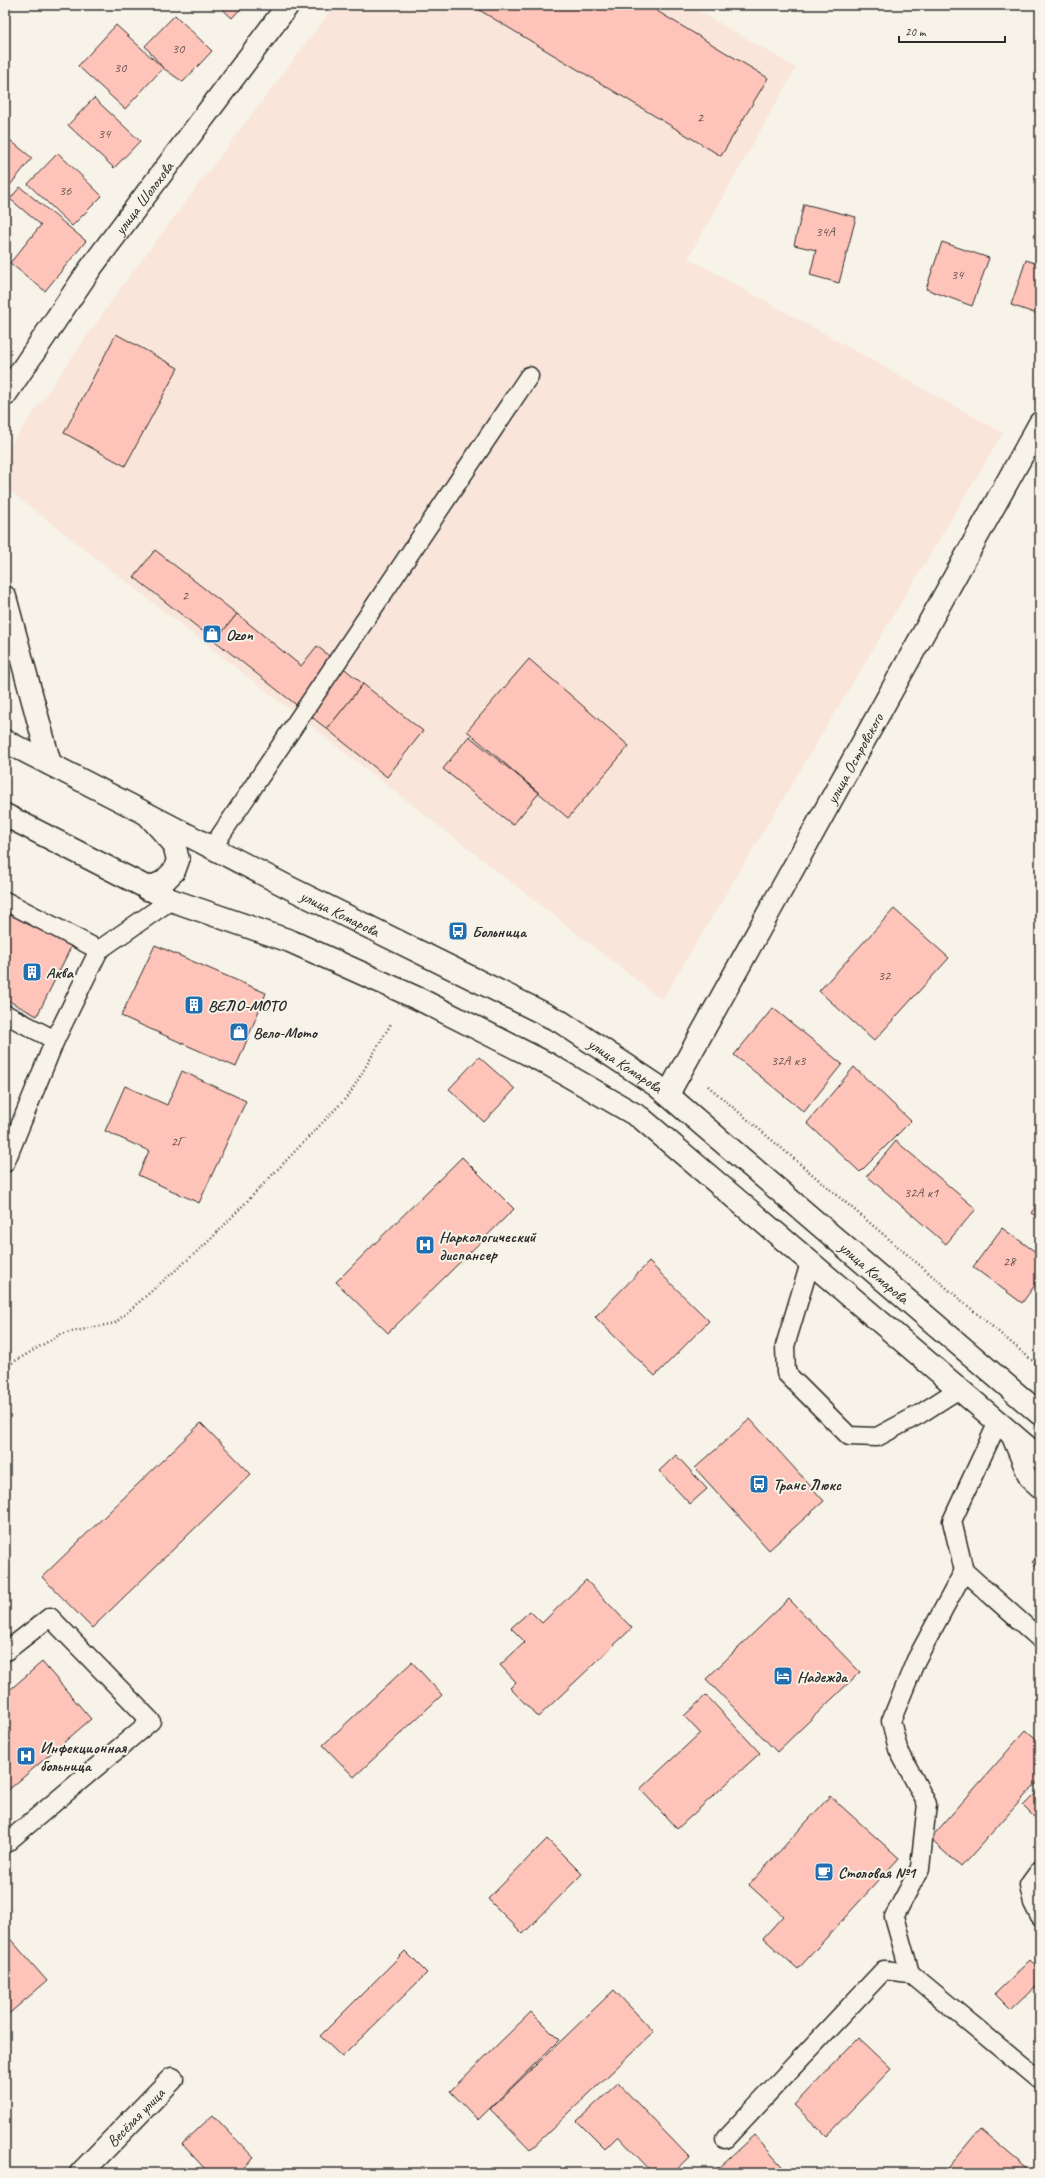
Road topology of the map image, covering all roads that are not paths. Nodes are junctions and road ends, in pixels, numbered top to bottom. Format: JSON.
{"nodes":[{"id":1,"x":288,"y":5,"type":"edge"},
{"id":2,"x":529,"y":376,"type":"dead end"},
{"id":3,"x":5,"y":395,"type":"edge"},
{"id":4,"x":1040,"y":423,"type":"edge"},
{"id":5,"x":1034,"y":446,"type":"edge"},
{"id":6,"x":5,"y":597,"type":"edge"},
{"id":7,"x":5,"y":741,"type":"edge"},
{"id":8,"x":50,"y":764,"type":"junction"},
{"id":9,"x":147,"y":814,"type":"junction"},
{"id":10,"x":5,"y":815,"type":"edge"},
{"id":11,"x":212,"y":848,"type":"junction"},
{"id":12,"x":147,"y":889,"type":"junction"},
{"id":13,"x":171,"y":900,"type":"junction"},
{"id":14,"x":5,"y":901,"type":"edge"},
{"id":15,"x":99,"y":950,"type":"junction"},
{"id":16,"x":5,"y":1014,"type":"edge"},
{"id":17,"x":55,"y":1040,"type":"junction"},
{"id":18,"x":668,"y":1094,"type":"junction"},
{"id":19,"x":5,"y":1163,"type":"edge"},
{"id":20,"x":810,"y":1263,"type":"junction"},
{"id":21,"x":958,"y":1388,"type":"junction"},
{"id":22,"x":1040,"y":1414,"type":"edge"},
{"id":23,"x":1003,"y":1427,"type":"junction"},
{"id":24,"x":1040,"y":1458,"type":"edge"},
{"id":25,"x":1040,"y":1490,"type":"edge"},
{"id":26,"x":964,"y":1571,"type":"junction"},
{"id":27,"x":1040,"y":1639,"type":"edge"},
{"id":28,"x":5,"y":1652,"type":"edge"},
{"id":29,"x":5,"y":1844,"type":"edge"},
{"id":30,"x":1040,"y":1870,"type":"edge"},
{"id":31,"x":1040,"y":1917,"type":"edge"},
{"id":32,"x":910,"y":1973,"type":"junction"},
{"id":33,"x":172,"y":2079,"type":"dead end"},
{"id":34,"x":1040,"y":2081,"type":"edge"},
{"id":35,"x":725,"y":2139,"type":"dead end"},
{"id":36,"x":81,"y":2173,"type":"edge"}],
"edges":[{"from":1,"to":3,"type":"street","name":"улица Шолохова"},
{"from":2,"to":11,"type":"lane"},
{"from":4,"to":5,"type":"street","name":"улица Островского"},
{"from":5,"to":18,"type":"street","name":"улица Островского"},
{"from":6,"to":8,"type":"street"},
{"from":7,"to":8,"type":"street","name":"улица Комарова"},
{"from":8,"to":9,"type":"street","name":"улица Комарова"},
{"from":9,"to":11,"type":"street","name":"улица Комарова"},
{"from":9,"to":12,"type":"street"},
{"from":10,"to":12,"type":"street"},
{"from":11,"to":18,"type":"street","name":"улица Комарова"},
{"from":12,"to":13,"type":"street"},
{"from":13,"to":15,"type":"lane"},
{"from":13,"to":20,"type":"street"},
{"from":14,"to":15,"type":"lane"},
{"from":15,"to":17,"type":"lane"},
{"from":16,"to":17,"type":"lane"},
{"from":17,"to":19,"type":"lane"},
{"from":18,"to":22,"type":"street","name":"улица Комарова"},
{"from":20,"to":21,"type":"street"},
{"from":20,"to":21,"type":"lane"},
{"from":21,"to":23,"type":"street"},
{"from":23,"to":24,"type":"street"},
{"from":23,"to":25,"type":"lane"},
{"from":23,"to":26,"type":"lane"},
{"from":26,"to":27,"type":"lane"},
{"from":26,"to":32,"type":"lane"},
{"from":28,"to":29,"type":"lane"},
{"from":30,"to":31,"type":"lane"},
{"from":32,"to":34,"type":"lane"},
{"from":32,"to":35,"type":"lane"},
{"from":33,"to":36,"type":"street","name":"Весёлая улица"}]}
